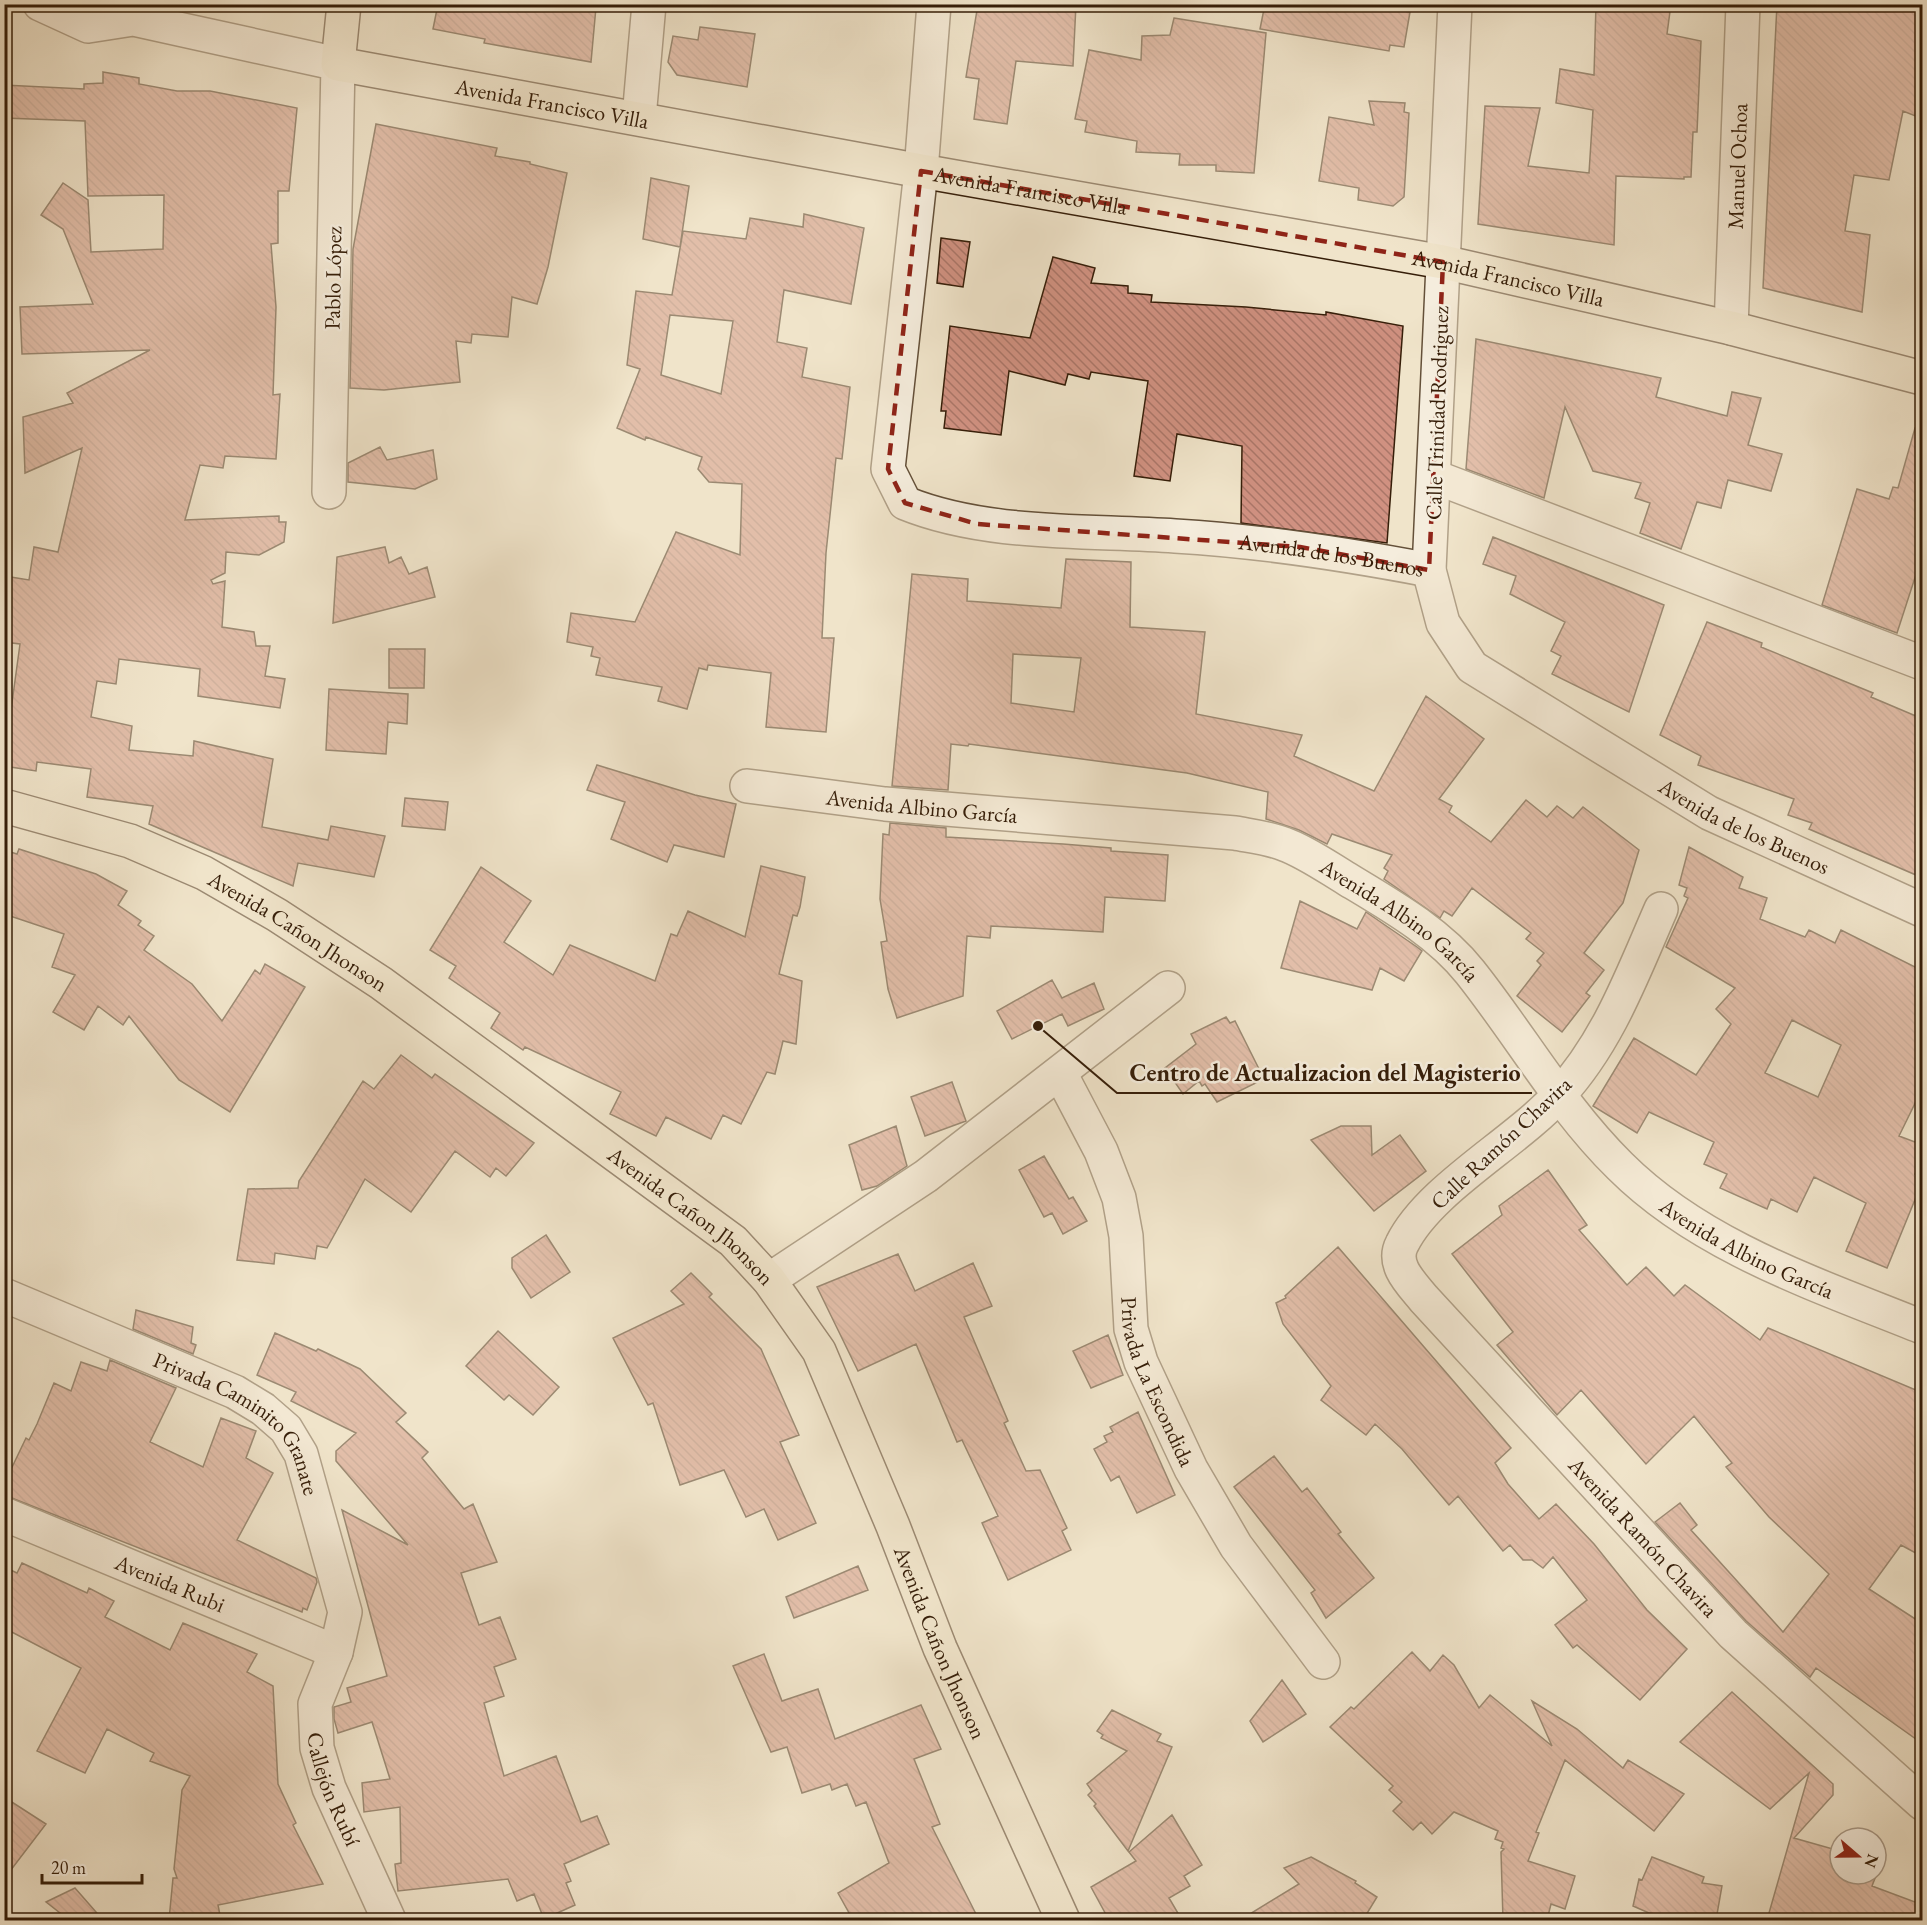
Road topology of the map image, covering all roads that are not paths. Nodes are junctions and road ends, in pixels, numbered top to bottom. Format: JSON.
{"nodes":[{"id":1,"x":40,"y":4,"type":"edge"},
{"id":2,"x":344,"y":4,"type":"edge"},
{"id":3,"x":649,"y":4,"type":"edge"},
{"id":4,"x":934,"y":4,"type":"edge"},
{"id":5,"x":1455,"y":4,"type":"edge"},
{"id":6,"x":1743,"y":4,"type":"edge"},
{"id":7,"x":124,"y":12,"type":"edge"},
{"id":8,"x":338,"y":64,"type":"junction"},
{"id":9,"x":639,"y":118,"type":"junction"},
{"id":10,"x":921,"y":171,"type":"junction"},
{"id":11,"x":1443,"y":262,"type":"junction"},
{"id":12,"x":1731,"y":328,"type":"junction"},
{"id":13,"x":1923,"y":378,"type":"edge"},
{"id":14,"x":1435,"y":477,"type":"junction"},
{"id":15,"x":329,"y":492,"type":"dead end"},
{"id":16,"x":1429,"y":570,"type":"junction"},
{"id":17,"x":1923,"y":663,"type":"edge"},
{"id":18,"x":747,"y":786,"type":"dead end"},
{"id":19,"x":4,"y":806,"type":"edge"},
{"id":20,"x":1661,"y":909,"type":"dead end"},
{"id":21,"x":1923,"y":910,"type":"edge"},
{"id":22,"x":1168,"y":988,"type":"dead end"},
{"id":23,"x":1060,"y":1073,"type":"junction"},
{"id":24,"x":1558,"y":1096,"type":"junction"},
{"id":25,"x":1401,"y":1245,"type":"joint"},
{"id":26,"x":770,"y":1280,"type":"junction"},
{"id":27,"x":4,"y":1295,"type":"edge"},
{"id":28,"x":1923,"y":1327,"type":"edge"},
{"id":29,"x":4,"y":1514,"type":"edge"},
{"id":30,"x":336,"y":1652,"type":"junction"},
{"id":31,"x":1323,"y":1662,"type":"dead end"},
{"id":32,"x":1923,"y":1803,"type":"edge"},
{"id":33,"x":389,"y":1920,"type":"edge"},
{"id":34,"x":1063,"y":1920,"type":"edge"}],
"edges":[{"from":1,"to":7,"type":"street","name":"Avenida Francisco Villa"},
{"from":2,"to":8,"type":"main road"},
{"from":3,"to":9,"type":"street"},
{"from":4,"to":10,"type":"street"},
{"from":5,"to":11,"type":"street","name":"Calle Trinidad Rodriguez"},
{"from":6,"to":12,"type":"street","name":"Manuel Ochoa"},
{"from":7,"to":8,"type":"street","name":"Avenida Francisco Villa"},
{"from":8,"to":9,"type":"main road","name":"Avenida Francisco Villa"},
{"from":8,"to":15,"type":"street","name":"Pablo López"},
{"from":9,"to":10,"type":"main road","name":"Avenida Francisco Villa"},
{"from":10,"to":11,"type":"main road","name":"Avenida Francisco Villa"},
{"from":10,"to":16,"type":"street","name":"Avenida de los Buenos"},
{"from":11,"to":12,"type":"main road","name":"Avenida Francisco Villa"},
{"from":11,"to":14,"type":"street","name":"Calle Trinidad Rodriguez"},
{"from":12,"to":13,"type":"main road","name":"Avenida Francisco Villa"},
{"from":14,"to":16,"type":"street","name":"Calle Trinidad Rodriguez"},
{"from":14,"to":17,"type":"street"},
{"from":16,"to":21,"type":"street","name":"Avenida de los Buenos"},
{"from":18,"to":24,"type":"street","name":"Avenida Albino García"},
{"from":19,"to":26,"type":"main road","name":"Avenida Cañon Jhonson"},
{"from":20,"to":24,"type":"street","name":"Calle Ramón Chavira"},
{"from":22,"to":23,"type":"street"},
{"from":23,"to":26,"type":"street"},
{"from":23,"to":31,"type":"street","name":"Privada La Escondida"},
{"from":24,"to":25,"type":"street","name":"Calle Ramón Chavira"},
{"from":24,"to":28,"type":"street","name":"Avenida Albino García"},
{"from":25,"to":32,"type":"street","name":"Avenida Ramón Chavira"},
{"from":26,"to":34,"type":"main road","name":"Avenida Cañon Jhonson"},
{"from":27,"to":30,"type":"street","name":"Privada Caminito Granate"},
{"from":29,"to":30,"type":"street","name":"Avenida Rubi"},
{"from":30,"to":33,"type":"street","name":"Callejón Rubí"}]}
